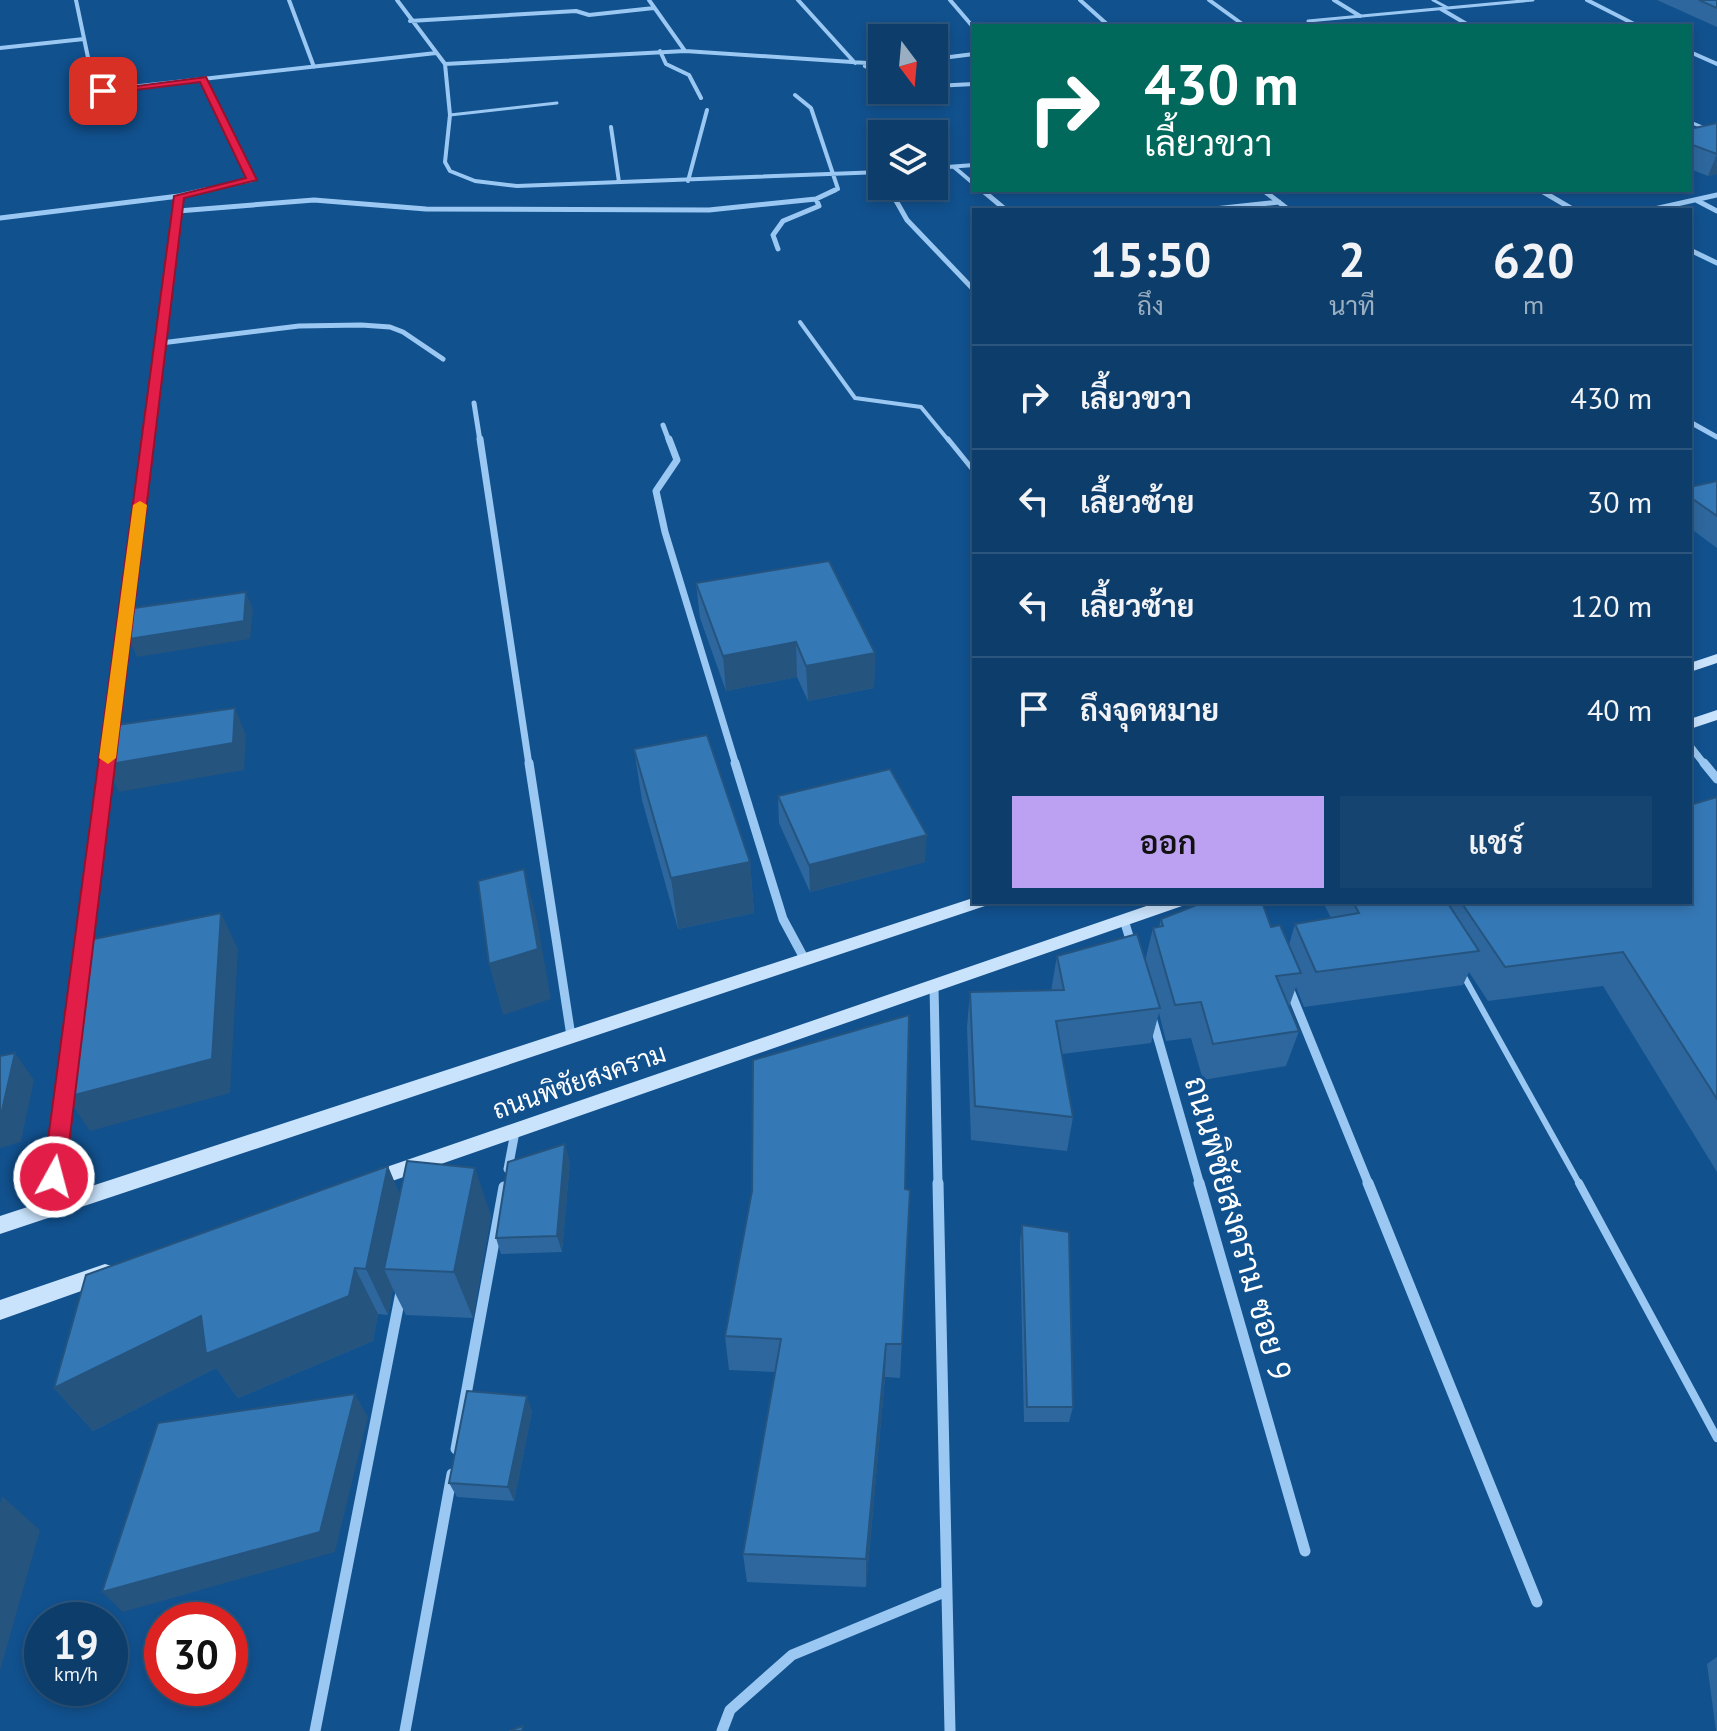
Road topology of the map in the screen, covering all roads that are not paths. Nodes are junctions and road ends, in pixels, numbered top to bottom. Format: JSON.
{"nodes":[{"id":1,"x":76,"y":0,"type":"edge"},
{"id":2,"x":289,"y":0,"type":"edge"},
{"id":3,"x":397,"y":0,"type":"edge"},
{"id":4,"x":649,"y":0,"type":"edge"},
{"id":5,"x":798,"y":0,"type":"edge"},
{"id":6,"x":950,"y":0,"type":"edge"},
{"id":7,"x":1080,"y":0,"type":"edge"},
{"id":8,"x":1209,"y":0,"type":"edge"},
{"id":9,"x":1334,"y":0,"type":"edge"},
{"id":10,"x":1433,"y":0,"type":"edge"},
{"id":11,"x":1533,"y":0,"type":"edge"},
{"id":12,"x":1587,"y":0,"type":"edge"},
{"id":13,"x":654,"y":8,"type":"junction"},
{"id":14,"x":1448,"y":8,"type":"junction"},
{"id":15,"x":1441,"y":9,"type":"junction"},
{"id":16,"x":1360,"y":16,"type":"junction"},
{"id":17,"x":410,"y":21,"type":"junction"},
{"id":18,"x":1308,"y":21,"type":"dead end"},
{"id":19,"x":1107,"y":24,"type":"edge"},
{"id":20,"x":1242,"y":24,"type":"edge"},
{"id":21,"x":1467,"y":24,"type":"edge"},
{"id":22,"x":1634,"y":24,"type":"edge"},
{"id":23,"x":972,"y":26,"type":"edge"},
{"id":24,"x":84,"y":39,"type":"junction"},
{"id":25,"x":0,"y":48,"type":"edge"},
{"id":26,"x":660,"y":51,"type":"junction"},
{"id":27,"x":685,"y":51,"type":"junction"},
{"id":28,"x":436,"y":53,"type":"junction"},
{"id":29,"x":1692,"y":53,"type":"edge"},
{"id":30,"x":972,"y":54,"type":"edge"},
{"id":31,"x":948,"y":57,"type":"edge"},
{"id":32,"x":855,"y":63,"type":"junction"},
{"id":33,"x":445,"y":64,"type":"junction"},
{"id":34,"x":862,"y":64,"type":"junction"},
{"id":35,"x":868,"y":64,"type":"edge"},
{"id":36,"x":1717,"y":64,"type":"edge"},
{"id":37,"x":314,"y":67,"type":"junction"},
{"id":38,"x":868,"y":67,"type":"edge"},
{"id":39,"x":203,"y":79,"type":"junction"},
{"id":40,"x":972,"y":84,"type":"edge"},
{"id":41,"x":948,"y":85,"type":"edge"},
{"id":42,"x":795,"y":95,"type":"dead end"},
{"id":43,"x":701,"y":98,"type":"dead end"},
{"id":44,"x":557,"y":103,"type":"dead end"},
{"id":45,"x":707,"y":110,"type":"dead end"},
{"id":46,"x":450,"y":115,"type":"junction"},
{"id":47,"x":1692,"y":123,"type":"edge"},
{"id":48,"x":611,"y":127,"type":"dead end"},
{"id":49,"x":1717,"y":133,"type":"edge"},
{"id":50,"x":972,"y":165,"type":"edge"},
{"id":51,"x":948,"y":167,"type":"edge"},
{"id":52,"x":954,"y":167,"type":"junction"},
{"id":53,"x":868,"y":173,"type":"edge"},
{"id":54,"x":832,"y":175,"type":"junction"},
{"id":55,"x":688,"y":181,"type":"junction"},
{"id":56,"x":619,"y":182,"type":"junction"},
{"id":57,"x":972,"y":182,"type":"edge"},
{"id":58,"x":984,"y":192,"type":"edge"},
{"id":59,"x":1266,"y":192,"type":"edge"},
{"id":60,"x":1542,"y":192,"type":"edge"},
{"id":61,"x":1717,"y":195,"type":"edge"},
{"id":62,"x":179,"y":196,"type":"junction"},
{"id":63,"x":816,"y":199,"type":"junction"},
{"id":64,"x":895,"y":200,"type":"edge"},
{"id":65,"x":1695,"y":200,"type":"junction"},
{"id":66,"x":1279,"y":202,"type":"junction"},
{"id":67,"x":1004,"y":208,"type":"edge"},
{"id":68,"x":1224,"y":208,"type":"edge"},
{"id":69,"x":1286,"y":208,"type":"edge"},
{"id":70,"x":1570,"y":208,"type":"edge"},
{"id":71,"x":1659,"y":208,"type":"edge"},
{"id":72,"x":178,"y":211,"type":"junction"},
{"id":73,"x":1717,"y":211,"type":"edge"},
{"id":74,"x":0,"y":218,"type":"edge"},
{"id":75,"x":778,"y":249,"type":"dead end"},
{"id":76,"x":1692,"y":251,"type":"edge"},
{"id":77,"x":1717,"y":263,"type":"edge"},
{"id":78,"x":972,"y":288,"type":"edge"},
{"id":79,"x":800,"y":322,"type":"dead end"},
{"id":80,"x":161,"y":343,"type":"junction"},
{"id":81,"x":443,"y":359,"type":"dead end"},
{"id":82,"x":474,"y":403,"type":"dead end"},
{"id":83,"x":1692,"y":423,"type":"edge"},
{"id":84,"x":663,"y":425,"type":"dead end"},
{"id":85,"x":1717,"y":437,"type":"edge"},
{"id":86,"x":972,"y":469,"type":"edge"},
{"id":87,"x":1717,"y":658,"type":"edge"},
{"id":88,"x":1692,"y":667,"type":"edge"},
{"id":89,"x":1717,"y":715,"type":"edge"},
{"id":90,"x":1692,"y":723,"type":"edge"},
{"id":91,"x":110,"y":736,"type":"edge"},
{"id":92,"x":1692,"y":748,"type":"edge"},
{"id":93,"x":108,"y":752,"type":"edge"},
{"id":94,"x":1717,"y":779,"type":"edge"},
{"id":95,"x":973,"y":904,"type":"edge"},
{"id":96,"x":1170,"y":904,"type":"edge"},
{"id":97,"x":1124,"y":920,"type":"junction"},
{"id":98,"x":804,"y":958,"type":"junction"},
{"id":99,"x":1137,"y":965,"type":"edge"},
{"id":100,"x":1458,"y":967,"type":"edge"},
{"id":101,"x":1284,"y":975,"type":"edge"},
{"id":102,"x":934,"y":986,"type":"junction"},
{"id":103,"x":1150,"y":1010,"type":"edge"},
{"id":104,"x":571,"y":1036,"type":"junction"},
{"id":105,"x":515,"y":1131,"type":"junction"},
{"id":106,"x":353,"y":1187,"type":"edge"},
{"id":107,"x":50,"y":1208,"type":"junction"},
{"id":108,"x":0,"y":1225,"type":"edge"},
{"id":109,"x":118,"y":1269,"type":"edge"},
{"id":110,"x":402,"y":1285,"type":"edge"},
{"id":111,"x":0,"y":1310,"type":"edge"},
{"id":112,"x":1717,"y":1438,"type":"edge"},
{"id":113,"x":1305,"y":1551,"type":"dead end"},
{"id":114,"x":947,"y":1591,"type":"junction"},
{"id":115,"x":1537,"y":1602,"type":"dead end"},
{"id":116,"x":315,"y":1731,"type":"edge"},
{"id":117,"x":405,"y":1731,"type":"edge"},
{"id":118,"x":722,"y":1731,"type":"edge"},
{"id":119,"x":950,"y":1731,"type":"edge"}],
"edges":[{"from":1,"to":24,"type":"street"},
{"from":2,"to":37,"type":"street"},
{"from":3,"to":17,"type":"street"},
{"from":4,"to":13,"type":"street"},
{"from":5,"to":32,"type":"street"},
{"from":6,"to":23,"type":"street"},
{"from":7,"to":19,"type":"street"},
{"from":8,"to":20,"type":"street"},
{"from":9,"to":16,"type":"street"},
{"from":10,"to":14,"type":"lane"},
{"from":11,"to":14,"type":"lane"},
{"from":12,"to":22,"type":"street"},
{"from":13,"to":17,"type":"street"},
{"from":13,"to":27,"type":"street"},
{"from":14,"to":15,"type":"lane"},
{"from":15,"to":16,"type":"lane"},
{"from":15,"to":21,"type":"street"},
{"from":16,"to":18,"type":"lane"},
{"from":17,"to":28,"type":"street"},
{"from":24,"to":25,"type":"street"},
{"from":24,"to":39,"type":"street"},
{"from":26,"to":27,"type":"street"},
{"from":26,"to":33,"type":"street"},
{"from":26,"to":43,"type":"street"},
{"from":27,"to":32,"type":"street"},
{"from":28,"to":33,"type":"street"},
{"from":28,"to":37,"type":"street"},
{"from":29,"to":36,"type":"street"},
{"from":30,"to":31,"type":"street"},
{"from":32,"to":34,"type":"street"},
{"from":33,"to":46,"type":"street"},
{"from":34,"to":35,"type":"street"},
{"from":34,"to":38,"type":"street"},
{"from":37,"to":39,"type":"street"},
{"from":39,"to":62,"type":"street"},
{"from":40,"to":41,"type":"street"},
{"from":42,"to":54,"type":"street"},
{"from":44,"to":46,"type":"lane"},
{"from":45,"to":55,"type":"street"},
{"from":46,"to":56,"type":"street"},
{"from":47,"to":49,"type":"lane"},
{"from":48,"to":56,"type":"street"},
{"from":50,"to":52,"type":"street"},
{"from":51,"to":52,"type":"street"},
{"from":52,"to":57,"type":"street"},
{"from":53,"to":54,"type":"street"},
{"from":54,"to":55,"type":"street"},
{"from":54,"to":63,"type":"street"},
{"from":55,"to":56,"type":"street"},
{"from":58,"to":67,"type":"street"},
{"from":59,"to":66,"type":"street"},
{"from":60,"to":70,"type":"street"},
{"from":61,"to":65,"type":"street"},
{"from":62,"to":72,"type":"street"},
{"from":62,"to":74,"type":"street"},
{"from":63,"to":72,"type":"street"},
{"from":63,"to":75,"type":"street"},
{"from":64,"to":78,"type":"street"},
{"from":65,"to":71,"type":"street"},
{"from":65,"to":73,"type":"street"},
{"from":66,"to":68,"type":"street"},
{"from":66,"to":69,"type":"street"},
{"from":72,"to":80,"type":"street"},
{"from":76,"to":77,"type":"street"},
{"from":79,"to":86,"type":"lane"},
{"from":80,"to":81,"type":"street"},
{"from":80,"to":91,"type":"street"},
{"from":82,"to":104,"type":"street"},
{"from":83,"to":85,"type":"street"},
{"from":84,"to":98,"type":"street"},
{"from":87,"to":88,"type":"main road"},
{"from":89,"to":90,"type":"main road"},
{"from":92,"to":94,"type":"street"},
{"from":93,"to":107,"type":"street"},
{"from":95,"to":98,"type":"main road","name":"ถนนพิชัยสงคราม"},
{"from":96,"to":97,"type":"main road","name":"ถนนพิชัยสงคราม"},
{"from":97,"to":99,"type":"street"},
{"from":97,"to":102,"type":"main road","name":"ถนนพิชัยสงคราม"},
{"from":98,"to":104,"type":"main road","name":"ถนนพิชัยสงคราม"},
{"from":100,"to":112,"type":"lane"},
{"from":101,"to":115,"type":"street"},
{"from":102,"to":105,"type":"main road","name":"ถนนพิชัยสงคราม"},
{"from":102,"to":114,"type":"street"},
{"from":103,"to":113,"type":"street","name":"ถนนพิชัยสงคราม ซอย 9"},
{"from":104,"to":107,"type":"main road","name":"ถนนพิชัยสงคราม"},
{"from":105,"to":106,"type":"main road","name":"ถนนพิชัยสงคราม"},
{"from":105,"to":117,"type":"street"},
{"from":107,"to":108,"type":"main road","name":"ถนนพิชัยสงคราม"},
{"from":109,"to":111,"type":"main road"},
{"from":110,"to":116,"type":"street"},
{"from":114,"to":118,"type":"street"},
{"from":114,"to":119,"type":"street"}]}
